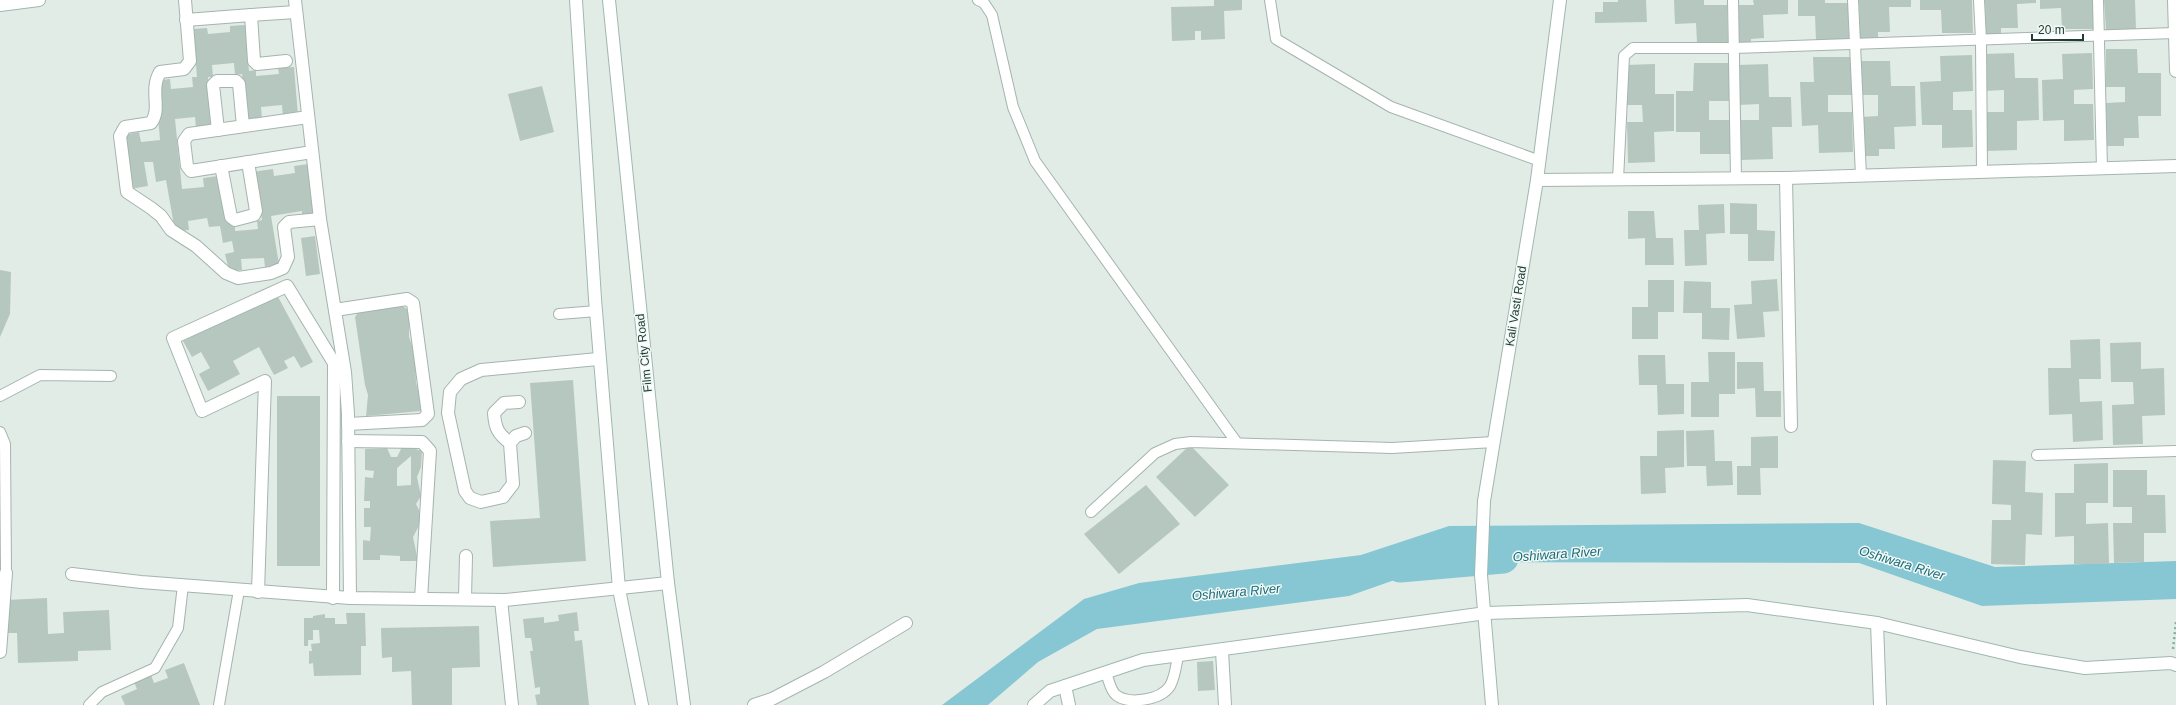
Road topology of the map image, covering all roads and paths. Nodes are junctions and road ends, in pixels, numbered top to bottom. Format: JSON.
{"nodes":[{"id":1,"x":39,"y":0,"type":"edge"},
{"id":2,"x":184,"y":0,"type":"edge"},
{"id":3,"x":576,"y":0,"type":"edge"},
{"id":4,"x":609,"y":0,"type":"edge"},
{"id":5,"x":978,"y":0,"type":"edge"},
{"id":6,"x":1270,"y":0,"type":"edge"},
{"id":7,"x":1560,"y":0,"type":"edge"},
{"id":8,"x":1733,"y":0,"type":"edge"},
{"id":9,"x":1853,"y":0,"type":"edge"},
{"id":10,"x":1979,"y":0,"type":"edge"},
{"id":11,"x":2098,"y":0,"type":"edge"},
{"id":12,"x":2174,"y":0,"type":"edge"},
{"id":13,"x":0,"y":4,"type":"edge"},
{"id":14,"x":295,"y":6,"type":"edge"},
{"id":15,"x":251,"y":15,"type":"junction"},
{"id":16,"x":186,"y":20,"type":"junction"},
{"id":17,"x":2099,"y":36,"type":"junction"},
{"id":18,"x":2175,"y":38,"type":"edge"},
{"id":19,"x":1981,"y":40,"type":"junction"},
{"id":20,"x":1856,"y":44,"type":"junction"},
{"id":21,"x":1734,"y":48,"type":"junction"},
{"id":22,"x":286,"y":61,"type":"dead end"},
{"id":23,"x":2176,"y":71,"type":"edge"},
{"id":24,"x":308,"y":117,"type":"junction"},
{"id":25,"x":243,"y":126,"type":"junction"},
{"id":26,"x":218,"y":130,"type":"junction"},
{"id":27,"x":312,"y":152,"type":"junction"},
{"id":28,"x":1540,"y":161,"type":"junction"},
{"id":29,"x":248,"y":162,"type":"junction"},
{"id":30,"x":221,"y":166,"type":"junction"},
{"id":31,"x":2176,"y":166,"type":"edge"},
{"id":32,"x":2102,"y":168,"type":"junction"},
{"id":33,"x":1982,"y":172,"type":"junction"},
{"id":34,"x":1861,"y":176,"type":"junction"},
{"id":35,"x":1736,"y":178,"type":"junction"},
{"id":36,"x":1786,"y":178,"type":"junction"},
{"id":37,"x":1537,"y":180,"type":"junction"},
{"id":38,"x":1618,"y":180,"type":"junction"},
{"id":39,"x":320,"y":219,"type":"junction"},
{"id":40,"x":335,"y":310,"type":"junction"},
{"id":41,"x":597,"y":311,"type":"junction"},
{"id":42,"x":559,"y":314,"type":"dead end"},
{"id":43,"x":598,"y":359,"type":"junction"},
{"id":44,"x":111,"y":376,"type":"dead end"},
{"id":45,"x":0,"y":396,"type":"edge"},
{"id":46,"x":519,"y":402,"type":"dead end"},
{"id":47,"x":348,"y":424,"type":"junction"},
{"id":48,"x":1791,"y":426,"type":"dead end"},
{"id":49,"x":0,"y":432,"type":"edge"},
{"id":50,"x":525,"y":433,"type":"dead end"},
{"id":51,"x":348,"y":441,"type":"junction"},
{"id":52,"x":1494,"y":442,"type":"junction"},
{"id":53,"x":510,"y":443,"type":"junction"},
{"id":54,"x":1237,"y":443,"type":"junction"},
{"id":55,"x":2176,"y":451,"type":"edge"},
{"id":56,"x":2037,"y":455,"type":"dead end"},
{"id":57,"x":1091,"y":512,"type":"dead end"},
{"id":58,"x":470,"y":556,"type":"dead end"},
{"id":59,"x":6,"y":573,"type":"joint"},
{"id":60,"x":72,"y":574,"type":"dead end"},
{"id":61,"x":668,"y":583,"type":"junction"},
{"id":62,"x":184,"y":585,"type":"junction"},
{"id":63,"x":619,"y":589,"type":"junction"},
{"id":64,"x":239,"y":590,"type":"junction"},
{"id":65,"x":258,"y":592,"type":"junction"},
{"id":66,"x":333,"y":598,"type":"junction"},
{"id":67,"x":350,"y":598,"type":"junction"},
{"id":68,"x":421,"y":599,"type":"junction"},
{"id":69,"x":469,"y":599,"type":"junction"},
{"id":70,"x":501,"y":600,"type":"junction"},
{"id":71,"x":1486,"y":613,"type":"junction"},
{"id":72,"x":2176,"y":622,"type":"edge"},
{"id":73,"x":906,"y":623,"type":"dead end"},
{"id":74,"x":1877,"y":623,"type":"junction"},
{"id":75,"x":1222,"y":651,"type":"junction"},
{"id":76,"x":0,"y":652,"type":"edge"},
{"id":77,"x":1178,"y":656,"type":"junction"},
{"id":78,"x":2174,"y":664,"type":"edge"},
{"id":79,"x":1106,"y":673,"type":"junction"},
{"id":80,"x":1065,"y":686,"type":"junction"},
{"id":81,"x":89,"y":705,"type":"edge"},
{"id":82,"x":219,"y":705,"type":"edge"},
{"id":83,"x":512,"y":705,"type":"edge"},
{"id":84,"x":642,"y":705,"type":"edge"},
{"id":85,"x":684,"y":705,"type":"edge"},
{"id":86,"x":754,"y":705,"type":"edge"},
{"id":87,"x":1034,"y":705,"type":"edge"},
{"id":88,"x":1069,"y":705,"type":"edge"},
{"id":89,"x":1226,"y":705,"type":"edge"},
{"id":90,"x":1492,"y":705,"type":"edge"},
{"id":91,"x":1880,"y":705,"type":"edge"}],
"edges":[{"from":1,"to":13,"type":"street"},
{"from":2,"to":16,"type":"street"},
{"from":3,"to":41,"type":"street"},
{"from":4,"to":61,"type":"street","name":"Film City Road"},
{"from":5,"to":54,"type":"lane"},
{"from":6,"to":28,"type":"lane"},
{"from":7,"to":28,"type":"street","name":"Kali Vasti Road"},
{"from":8,"to":21,"type":"lane"},
{"from":9,"to":20,"type":"lane"},
{"from":10,"to":19,"type":"lane"},
{"from":11,"to":17,"type":"lane"},
{"from":12,"to":18,"type":"street"},
{"from":14,"to":15,"type":"street"},
{"from":14,"to":24,"type":"street"},
{"from":15,"to":16,"type":"street"},
{"from":15,"to":22,"type":"street"},
{"from":16,"to":39,"type":"street"},
{"from":17,"to":18,"type":"lane"},
{"from":17,"to":19,"type":"lane"},
{"from":17,"to":32,"type":"lane"},
{"from":18,"to":23,"type":"street"},
{"from":19,"to":20,"type":"lane"},
{"from":19,"to":33,"type":"lane"},
{"from":20,"to":21,"type":"lane"},
{"from":20,"to":34,"type":"lane"},
{"from":21,"to":35,"type":"lane"},
{"from":21,"to":38,"type":"lane"},
{"from":24,"to":25,"type":"street"},
{"from":24,"to":27,"type":"street"},
{"from":25,"to":26,"type":"street"},
{"from":25,"to":26,"type":"street"},
{"from":26,"to":30,"type":"street"},
{"from":27,"to":29,"type":"street"},
{"from":27,"to":39,"type":"street"},
{"from":28,"to":37,"type":"street","name":"Kali Vasti Road"},
{"from":29,"to":30,"type":"street"},
{"from":29,"to":30,"type":"street"},
{"from":31,"to":32,"type":"street"},
{"from":32,"to":33,"type":"street"},
{"from":33,"to":34,"type":"street"},
{"from":34,"to":36,"type":"street"},
{"from":35,"to":36,"type":"street"},
{"from":35,"to":38,"type":"street"},
{"from":36,"to":48,"type":"street"},
{"from":37,"to":38,"type":"street"},
{"from":37,"to":52,"type":"street","name":"Kali Vasti Road"},
{"from":39,"to":40,"type":"street"},
{"from":40,"to":47,"type":"street"},
{"from":40,"to":47,"type":"street"},
{"from":41,"to":42,"type":"lane"},
{"from":41,"to":43,"type":"street"},
{"from":43,"to":53,"type":"street"},
{"from":43,"to":63,"type":"street"},
{"from":44,"to":45,"type":"lane"},
{"from":46,"to":53,"type":"street"},
{"from":47,"to":51,"type":"street"},
{"from":49,"to":59,"type":"lane"},
{"from":50,"to":53,"type":"street"},
{"from":51,"to":67,"type":"street"},
{"from":51,"to":68,"type":"street"},
{"from":52,"to":54,"type":"lane"},
{"from":52,"to":71,"type":"street","name":"Kali Vasti Road"},
{"from":54,"to":57,"type":"lane"},
{"from":55,"to":56,"type":"lane"},
{"from":58,"to":69,"type":"street"},
{"from":59,"to":76,"type":"street"},
{"from":60,"to":62,"type":"street"},
{"from":61,"to":63,"type":"street"},
{"from":61,"to":85,"type":"street","name":"Film City Road"},
{"from":62,"to":64,"type":"street"},
{"from":62,"to":81,"type":"lane"},
{"from":63,"to":70,"type":"street"},
{"from":63,"to":84,"type":"street"},
{"from":64,"to":65,"type":"street"},
{"from":64,"to":82,"type":"lane"},
{"from":65,"to":66,"type":"street"},
{"from":65,"to":66,"type":"street"},
{"from":66,"to":67,"type":"street"},
{"from":67,"to":68,"type":"street"},
{"from":68,"to":69,"type":"street"},
{"from":69,"to":70,"type":"street"},
{"from":70,"to":83,"type":"street"},
{"from":71,"to":74,"type":"street"},
{"from":71,"to":75,"type":"street"},
{"from":71,"to":90,"type":"street","name":"Kali Vasti Road"},
{"from":72,"to":78,"type":"path"},
{"from":73,"to":86,"type":"street"},
{"from":74,"to":78,"type":"street"},
{"from":74,"to":91,"type":"street"},
{"from":75,"to":77,"type":"street"},
{"from":75,"to":89,"type":"street"},
{"from":77,"to":79,"type":"street"},
{"from":77,"to":79,"type":"lane"},
{"from":79,"to":80,"type":"street"},
{"from":80,"to":87,"type":"street"},
{"from":80,"to":88,"type":"street"}]}
